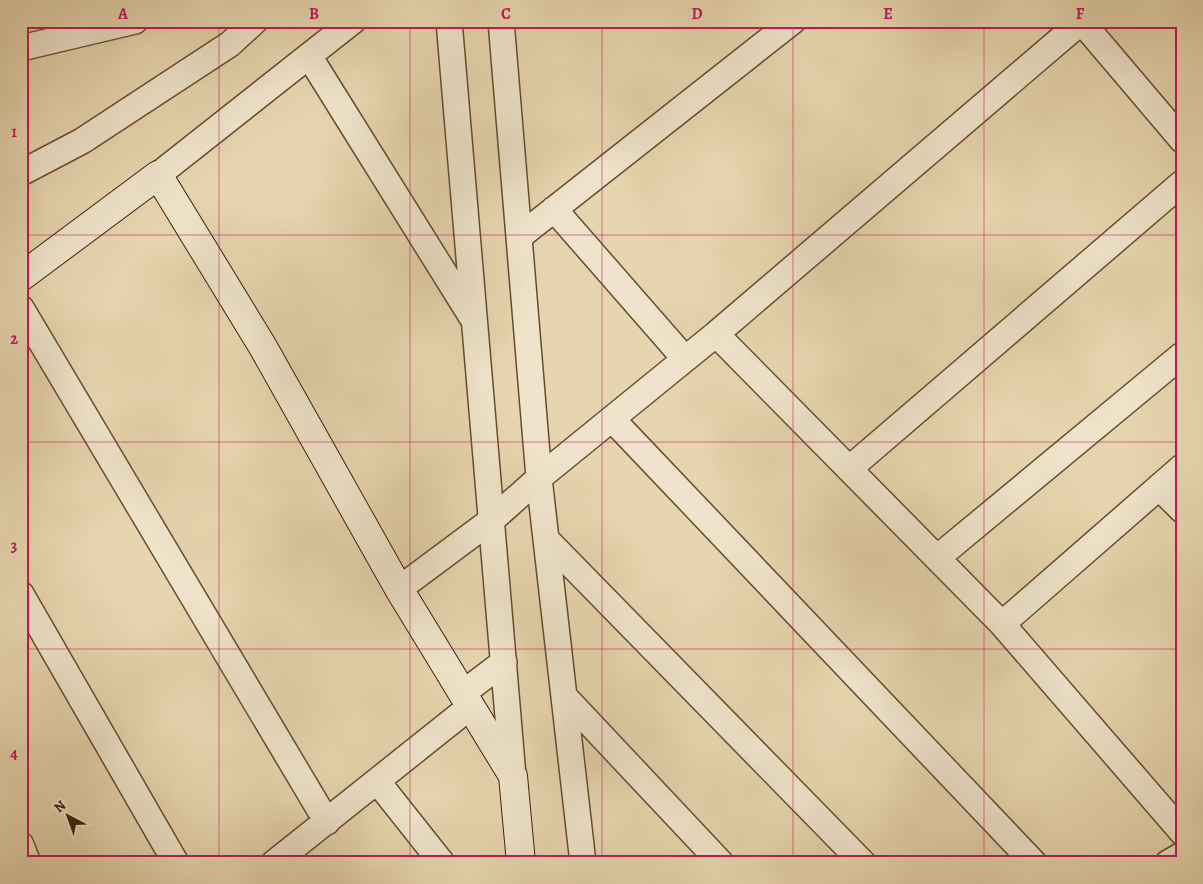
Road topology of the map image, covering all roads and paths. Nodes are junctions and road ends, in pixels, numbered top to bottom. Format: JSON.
{"nodes":[{"id":1,"x":135,"y":21,"type":"edge"},
{"id":2,"x":255,"y":21,"type":"edge"},
{"id":3,"x":353,"y":21,"type":"edge"},
{"id":4,"x":449,"y":21,"type":"edge"},
{"id":5,"x":502,"y":21,"type":"edge"},
{"id":6,"x":792,"y":21,"type":"edge"},
{"id":7,"x":1082,"y":21,"type":"edge"},
{"id":8,"x":21,"y":48,"type":"edge"},
{"id":9,"x":309,"y":56,"type":"junction"},
{"id":10,"x":1182,"y":140,"type":"edge"},
{"id":11,"x":21,"y":173,"type":"edge"},
{"id":12,"x":158,"y":175,"type":"junction"},
{"id":13,"x":1182,"y":183,"type":"edge"},
{"id":14,"x":554,"y":210,"type":"junction"},
{"id":15,"x":519,"y":238,"type":"junction"},
{"id":16,"x":21,"y":277,"type":"edge"},
{"id":17,"x":21,"y":308,"type":"edge"},
{"id":18,"x":476,"y":323,"type":"junction"},
{"id":19,"x":716,"y":334,"type":"junction"},
{"id":20,"x":1182,"y":355,"type":"edge"},
{"id":21,"x":685,"y":359,"type":"junction"},
{"id":22,"x":612,"y":419,"type":"junction"},
{"id":23,"x":1182,"y":468,"type":"edge"},
{"id":24,"x":849,"y":469,"type":"junction"},
{"id":25,"x":539,"y":478,"type":"junction"},
{"id":26,"x":1159,"y":487,"type":"junction"},
{"id":27,"x":1182,"y":510,"type":"edge"},
{"id":28,"x":492,"y":519,"type":"junction"},
{"id":29,"x":546,"y":539,"type":"junction"},
{"id":30,"x":937,"y":558,"type":"junction"},
{"id":31,"x":399,"y":589,"type":"junction"},
{"id":32,"x":21,"y":594,"type":"edge"},
{"id":33,"x":1002,"y":624,"type":"junction"},
{"id":34,"x":504,"y":662,"type":"junction"},
{"id":35,"x":564,"y":696,"type":"junction"},
{"id":36,"x":467,"y":699,"type":"junction"},
{"id":37,"x":514,"y":776,"type":"junction"},
{"id":38,"x":377,"y":782,"type":"junction"},
{"id":39,"x":327,"y":822,"type":"junction"},
{"id":40,"x":1182,"y":832,"type":"edge"},
{"id":41,"x":21,"y":845,"type":"edge"},
{"id":42,"x":1182,"y":855,"type":"edge"},
{"id":43,"x":28,"y":863,"type":"edge"},
{"id":44,"x":176,"y":863,"type":"edge"},
{"id":45,"x":274,"y":863,"type":"edge"},
{"id":46,"x":442,"y":863,"type":"edge"},
{"id":47,"x":521,"y":863,"type":"edge"},
{"id":48,"x":583,"y":863,"type":"edge"},
{"id":49,"x":721,"y":863,"type":"edge"},
{"id":50,"x":863,"y":863,"type":"edge"},
{"id":51,"x":1034,"y":863,"type":"edge"},
{"id":52,"x":1168,"y":863,"type":"edge"}],
"edges":[{"from":1,"to":8,"type":"street"},
{"from":2,"to":11,"type":"street"},
{"from":3,"to":9,"type":"street"},
{"from":4,"to":18,"type":"street"},
{"from":5,"to":15,"type":"street"},
{"from":6,"to":14,"type":"street"},
{"from":7,"to":10,"type":"street"},
{"from":7,"to":19,"type":"street"},
{"from":9,"to":12,"type":"street"},
{"from":9,"to":18,"type":"street"},
{"from":12,"to":16,"type":"street"},
{"from":12,"to":31,"type":"street"},
{"from":13,"to":24,"type":"street"},
{"from":14,"to":15,"type":"street"},
{"from":14,"to":21,"type":"street"},
{"from":15,"to":25,"type":"street"},
{"from":17,"to":39,"type":"street"},
{"from":18,"to":28,"type":"street"},
{"from":19,"to":21,"type":"street"},
{"from":19,"to":24,"type":"street"},
{"from":20,"to":30,"type":"street"},
{"from":21,"to":22,"type":"street"},
{"from":22,"to":25,"type":"street"},
{"from":22,"to":51,"type":"street"},
{"from":23,"to":26,"type":"street"},
{"from":24,"to":30,"type":"street"},
{"from":25,"to":28,"type":"street"},
{"from":25,"to":29,"type":"street"},
{"from":26,"to":27,"type":"street"},
{"from":26,"to":33,"type":"street"},
{"from":28,"to":31,"type":"street"},
{"from":28,"to":34,"type":"street"},
{"from":29,"to":35,"type":"street"},
{"from":29,"to":50,"type":"street"},
{"from":30,"to":33,"type":"street"},
{"from":31,"to":36,"type":"street"},
{"from":32,"to":44,"type":"street"},
{"from":33,"to":40,"type":"street"},
{"from":34,"to":36,"type":"street"},
{"from":34,"to":37,"type":"street"},
{"from":35,"to":48,"type":"street"},
{"from":35,"to":49,"type":"street"},
{"from":36,"to":37,"type":"street"},
{"from":36,"to":38,"type":"street"},
{"from":37,"to":47,"type":"street"},
{"from":38,"to":39,"type":"street"},
{"from":38,"to":46,"type":"street"},
{"from":39,"to":45,"type":"street"},
{"from":41,"to":43,"type":"street"},
{"from":42,"to":52,"type":"street"}]}
